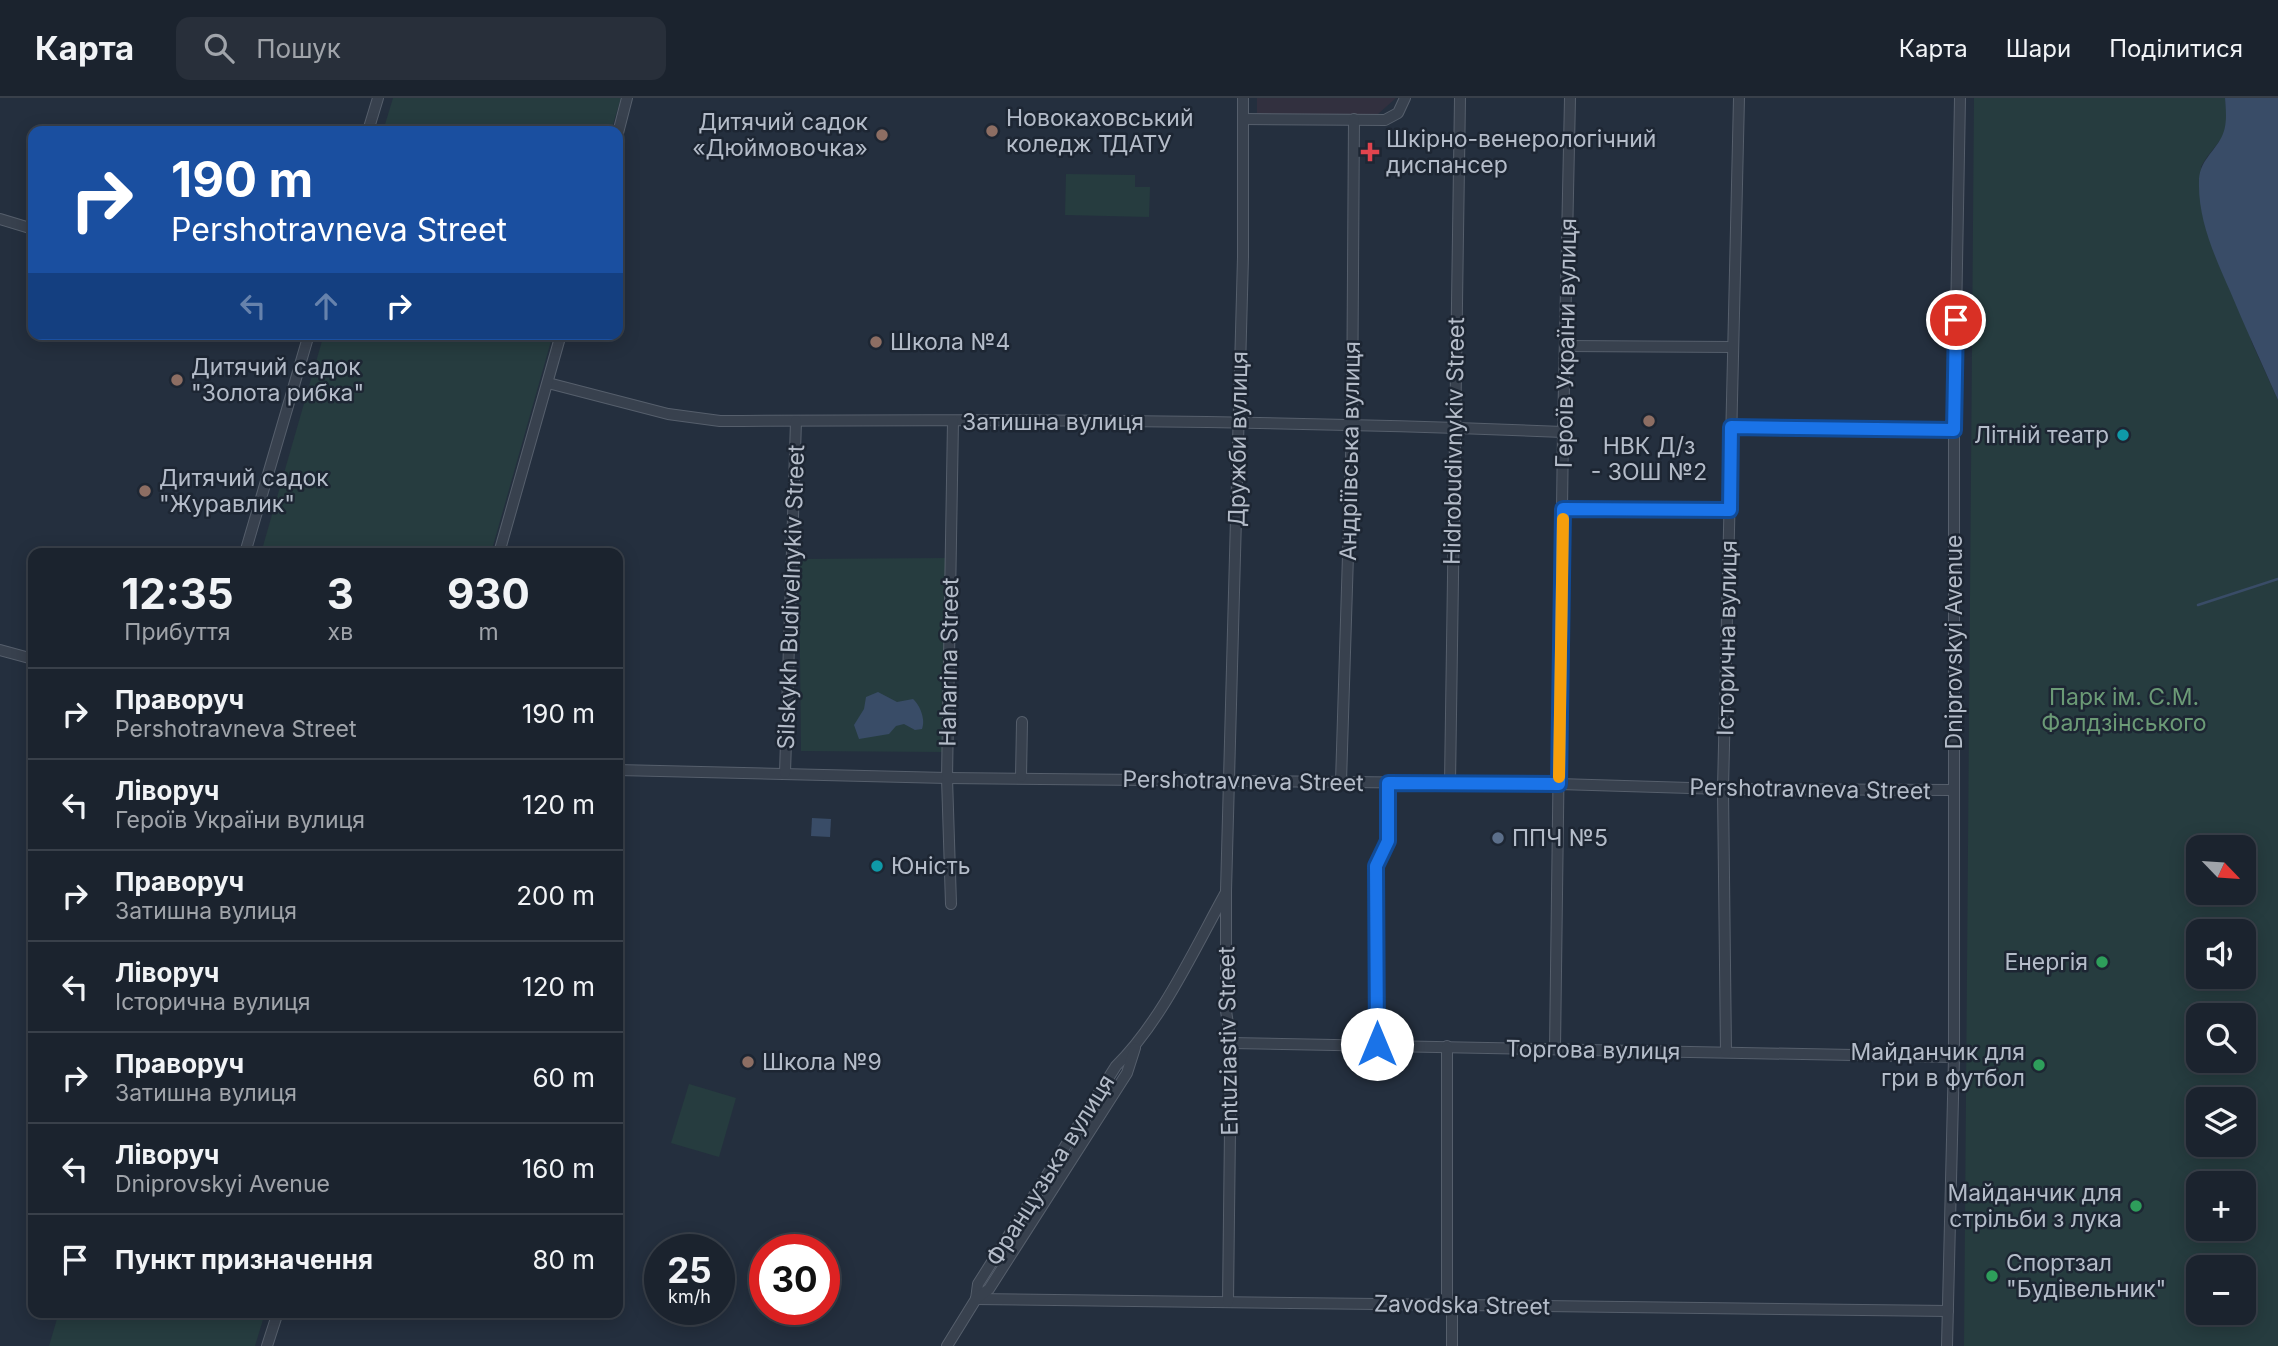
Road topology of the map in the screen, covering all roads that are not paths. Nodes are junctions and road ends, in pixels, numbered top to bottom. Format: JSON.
{"nodes":[{"id":1,"x":378,"y":98,"type":"edge"},
{"id":2,"x":628,"y":98,"type":"edge"},
{"id":3,"x":1243,"y":98,"type":"edge"},
{"id":4,"x":1405,"y":98,"type":"edge"},
{"id":5,"x":1460,"y":98,"type":"edge"},
{"id":6,"x":1570,"y":98,"type":"edge"},
{"id":7,"x":1739,"y":98,"type":"edge"},
{"id":8,"x":1960,"y":98,"type":"edge"},
{"id":9,"x":1243,"y":119,"type":"junction"},
{"id":10,"x":1354,"y":119,"type":"junction"},
{"id":11,"x":370,"y":126,"type":"edge"},
{"id":12,"x":620,"y":126,"type":"edge"},
{"id":13,"x":0,"y":219,"type":"edge"},
{"id":14,"x":28,"y":227,"type":"edge"},
{"id":15,"x":307,"y":340,"type":"edge"},
{"id":16,"x":559,"y":340,"type":"edge"},
{"id":17,"x":1566,"y":346,"type":"junction"},
{"id":18,"x":1732,"y":347,"type":"junction"},
{"id":19,"x":548,"y":383,"type":"junction"},
{"id":20,"x":796,"y":421,"type":"junction"},
{"id":21,"x":953,"y":421,"type":"junction"},
{"id":22,"x":1237,"y":424,"type":"junction"},
{"id":23,"x":1352,"y":425,"type":"junction"},
{"id":24,"x":1731,"y":427,"type":"junction"},
{"id":25,"x":1454,"y":428,"type":"junction"},
{"id":26,"x":1954,"y":430,"type":"junction"},
{"id":27,"x":1563,"y":432,"type":"junction"},
{"id":28,"x":1563,"y":509,"type":"junction"},
{"id":29,"x":1730,"y":510,"type":"junction"},
{"id":30,"x":246,"y":548,"type":"edge"},
{"id":31,"x":500,"y":548,"type":"edge"},
{"id":32,"x":0,"y":650,"type":"edge"},
{"id":33,"x":28,"y":658,"type":"edge"},
{"id":34,"x":1022,"y":722,"type":"dead end"},
{"id":35,"x":623,"y":770,"type":"edge"},
{"id":36,"x":785,"y":773,"type":"junction"},
{"id":37,"x":947,"y":778,"type":"junction"},
{"id":38,"x":1021,"y":778,"type":"junction"},
{"id":39,"x":1230,"y":780,"type":"junction"},
{"id":40,"x":1341,"y":782,"type":"junction"},
{"id":41,"x":1388,"y":783,"type":"junction"},
{"id":42,"x":1450,"y":783,"type":"junction"},
{"id":43,"x":1559,"y":784,"type":"junction"},
{"id":44,"x":1723,"y":789,"type":"junction"},
{"id":45,"x":1952,"y":790,"type":"junction"},
{"id":46,"x":1226,"y":891,"type":"junction"},
{"id":47,"x":951,"y":904,"type":"dead end"},
{"id":48,"x":1231,"y":1043,"type":"junction"},
{"id":49,"x":1377,"y":1044,"type":"junction"},
{"id":50,"x":1447,"y":1046,"type":"junction"},
{"id":51,"x":1555,"y":1049,"type":"junction"},
{"id":52,"x":1726,"y":1052,"type":"junction"},
{"id":53,"x":1954,"y":1057,"type":"junction"},
{"id":54,"x":976,"y":1299,"type":"junction"},
{"id":55,"x":1228,"y":1302,"type":"junction"},
{"id":56,"x":1450,"y":1305,"type":"junction"},
{"id":57,"x":1948,"y":1311,"type":"junction"},
{"id":58,"x":276,"y":1318,"type":"edge"},
{"id":59,"x":267,"y":1346,"type":"edge"},
{"id":60,"x":947,"y":1346,"type":"edge"},
{"id":61,"x":1452,"y":1346,"type":"edge"},
{"id":62,"x":1947,"y":1346,"type":"edge"}],
"edges":[{"from":1,"to":11,"type":"street"},
{"from":2,"to":12,"type":"street"},
{"from":3,"to":9,"type":"street","name":"Дружби вулиця"},
{"from":4,"to":10,"type":"street"},
{"from":5,"to":25,"type":"street","name":"Hidrobudivnykiv Street"},
{"from":6,"to":17,"type":"street","name":"Героїв України вулиця"},
{"from":7,"to":18,"type":"street","name":"Історична вулиця"},
{"from":8,"to":26,"type":"street","name":"Dniprovskyi Avenue"},
{"from":9,"to":10,"type":"street"},
{"from":9,"to":22,"type":"street","name":"Дружби вулиця"},
{"from":10,"to":23,"type":"street","name":"Андріївська вулиця"},
{"from":13,"to":14,"type":"street"},
{"from":15,"to":30,"type":"street"},
{"from":16,"to":19,"type":"street"},
{"from":17,"to":18,"type":"street"},
{"from":17,"to":27,"type":"street","name":"Героїв України вулиця"},
{"from":18,"to":24,"type":"street","name":"Історична вулиця"},
{"from":19,"to":20,"type":"street","name":"Затишна вулиця"},
{"from":19,"to":31,"type":"street"},
{"from":20,"to":21,"type":"street","name":"Затишна вулиця"},
{"from":20,"to":36,"type":"street","name":"Silskykh Budivelnykiv Street"},
{"from":21,"to":22,"type":"street","name":"Затишна вулиця"},
{"from":21,"to":37,"type":"street","name":"Haharina Street"},
{"from":22,"to":23,"type":"street","name":"Затишна вулиця"},
{"from":22,"to":39,"type":"street","name":"Дружби вулиця"},
{"from":23,"to":25,"type":"street","name":"Затишна вулиця"},
{"from":23,"to":40,"type":"street","name":"Андріївська вулиця"},
{"from":24,"to":26,"type":"street"},
{"from":24,"to":29,"type":"street","name":"Історична вулиця"},
{"from":25,"to":27,"type":"street","name":"Затишна вулиця"},
{"from":25,"to":42,"type":"street","name":"Hidrobudivnykiv Street"},
{"from":26,"to":45,"type":"street","name":"Dniprovskyi Avenue"},
{"from":27,"to":28,"type":"street","name":"Героїв України вулиця"},
{"from":28,"to":29,"type":"street"},
{"from":28,"to":43,"type":"street","name":"Героїв України вулиця"},
{"from":29,"to":44,"type":"street","name":"Історична вулиця"},
{"from":32,"to":33,"type":"street"},
{"from":34,"to":38,"type":"street"},
{"from":35,"to":36,"type":"street","name":"Pershotravneva Street"},
{"from":36,"to":37,"type":"street","name":"Pershotravneva Street"},
{"from":37,"to":38,"type":"street","name":"Pershotravneva Street"},
{"from":37,"to":47,"type":"street","name":"Haharina Street"},
{"from":38,"to":39,"type":"street","name":"Pershotravneva Street"},
{"from":39,"to":40,"type":"street","name":"Pershotravneva Street"},
{"from":39,"to":46,"type":"street","name":"Entuziastiv Street"},
{"from":40,"to":41,"type":"street","name":"Pershotravneva Street"},
{"from":41,"to":42,"type":"street","name":"Pershotravneva Street"},
{"from":41,"to":49,"type":"street"},
{"from":42,"to":43,"type":"street","name":"Pershotravneva Street"},
{"from":43,"to":44,"type":"street","name":"Pershotravneva Street"},
{"from":43,"to":51,"type":"street","name":"Героїв України вулиця"},
{"from":44,"to":45,"type":"street","name":"Pershotravneva Street"},
{"from":44,"to":52,"type":"street","name":"Історична вулиця"},
{"from":45,"to":53,"type":"street","name":"Dniprovskyi Avenue"},
{"from":46,"to":48,"type":"street","name":"Entuziastiv Street"},
{"from":46,"to":54,"type":"street","name":"Французька вулиця"},
{"from":48,"to":49,"type":"street","name":"Торгова вулиця"},
{"from":48,"to":55,"type":"street","name":"Entuziastiv Street"},
{"from":49,"to":50,"type":"street","name":"Торгова вулиця"},
{"from":50,"to":51,"type":"street","name":"Торгова вулиця"},
{"from":50,"to":56,"type":"street"},
{"from":51,"to":52,"type":"street","name":"Торгова вулиця"},
{"from":52,"to":53,"type":"street","name":"Торгова вулиця"},
{"from":53,"to":57,"type":"street","name":"Dniprovskyi Avenue"},
{"from":54,"to":55,"type":"street","name":"Zavodska Street"},
{"from":54,"to":60,"type":"street","name":"Французька вулиця"},
{"from":55,"to":56,"type":"street","name":"Zavodska Street"},
{"from":56,"to":57,"type":"street","name":"Zavodska Street"},
{"from":56,"to":61,"type":"street"},
{"from":57,"to":62,"type":"street","name":"Dniprovskyi Avenue"},
{"from":58,"to":59,"type":"street"}]}
